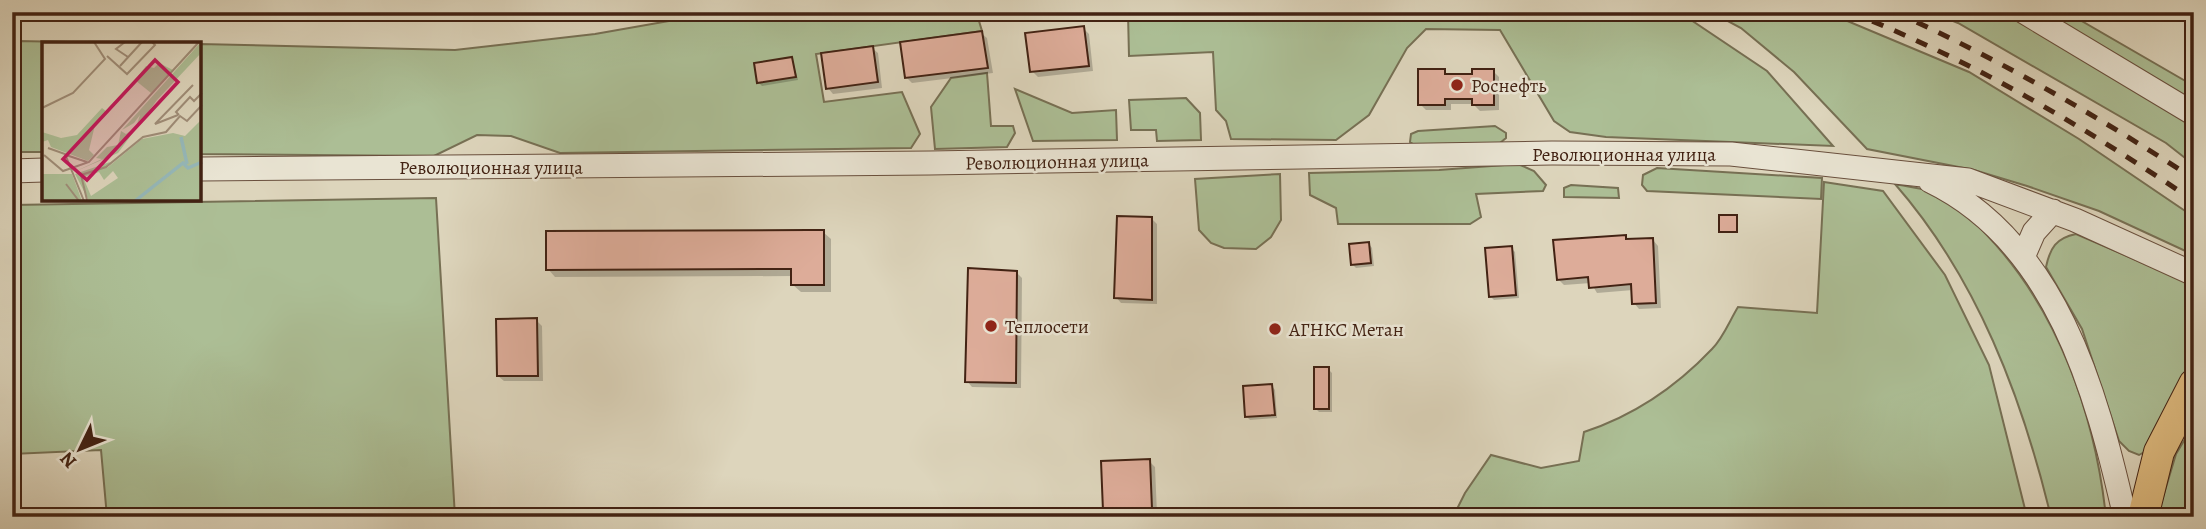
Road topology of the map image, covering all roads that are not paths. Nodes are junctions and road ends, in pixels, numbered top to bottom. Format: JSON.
{"nodes":[{"id":1,"x":2024,"y":12,"type":"edge"},
{"id":2,"x":2194,"y":114,"type":"edge"},
{"id":3,"x":201,"y":169,"type":"edge"},
{"id":4,"x":12,"y":170,"type":"edge"},
{"id":5,"x":42,"y":170,"type":"edge"},
{"id":6,"x":1914,"y":173,"type":"junction"},
{"id":7,"x":2053,"y":211,"type":"junction"},
{"id":8,"x":2024,"y":256,"type":"junction"},
{"id":9,"x":2194,"y":274,"type":"edge"},
{"id":10,"x":2194,"y":384,"type":"edge"},
{"id":11,"x":2125,"y":517,"type":"edge"},
{"id":12,"x":2143,"y":517,"type":"edge"}],
"edges":[{"from":1,"to":2,"type":"street"},
{"from":3,"to":6,"type":"street","name":"Революционная улица"},
{"from":4,"to":5,"type":"street"},
{"from":6,"to":7,"type":"street","name":"Революционная улица"},
{"from":6,"to":8,"type":"street"},
{"from":7,"to":8,"type":"street"},
{"from":7,"to":9,"type":"street","name":"Революционная улица"},
{"from":8,"to":11,"type":"street"},
{"from":10,"to":12,"type":"main road"}]}
